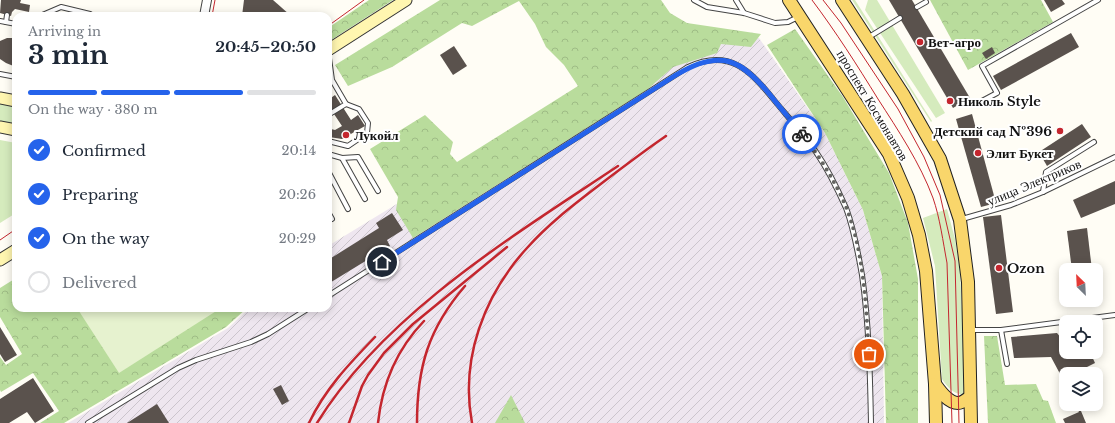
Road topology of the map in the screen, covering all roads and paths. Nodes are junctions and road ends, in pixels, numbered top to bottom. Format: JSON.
{"nodes":[{"id":1,"x":207,"y":0,"type":"edge"},
{"id":2,"x":406,"y":0,"type":"edge"},
{"id":3,"x":694,"y":0,"type":"edge"},
{"id":4,"x":736,"y":0,"type":"edge"},
{"id":5,"x":789,"y":0,"type":"edge"},
{"id":6,"x":842,"y":0,"type":"edge"},
{"id":7,"x":1098,"y":0,"type":"edge"},
{"id":8,"x":702,"y":2,"type":"edge"},
{"id":9,"x":926,"y":2,"type":"dead end"},
{"id":10,"x":917,"y":7,"type":"dead end"},
{"id":11,"x":50,"y":12,"type":"edge"},
{"id":12,"x":78,"y":12,"type":"edge"},
{"id":13,"x":205,"y":12,"type":"edge"},
{"id":14,"x":744,"y":13,"type":"junction"},
{"id":15,"x":8,"y":15,"type":"dead end"},
{"id":16,"x":800,"y":16,"type":"junction"},
{"id":17,"x":900,"y":18,"type":"dead end"},
{"id":18,"x":0,"y":21,"type":"edge"},
{"id":19,"x":6,"y":22,"type":"junction"},
{"id":20,"x":12,"y":23,"type":"edge"},
{"id":21,"x":867,"y":38,"type":"junction"},
{"id":22,"x":332,"y":47,"type":"edge"},
{"id":23,"x":0,"y":74,"type":"edge"},
{"id":24,"x":12,"y":76,"type":"edge"},
{"id":25,"x":332,"y":84,"type":"edge"},
{"id":26,"x":0,"y":98,"type":"edge"},
{"id":27,"x":12,"y":100,"type":"edge"},
{"id":28,"x":982,"y":101,"type":"dead end"},
{"id":29,"x":346,"y":104,"type":"junction"},
{"id":30,"x":332,"y":113,"type":"edge"},
{"id":31,"x":0,"y":127,"type":"edge"},
{"id":32,"x":12,"y":129,"type":"edge"},
{"id":33,"x":332,"y":142,"type":"edge"},
{"id":34,"x":1094,"y":142,"type":"dead end"},
{"id":35,"x":332,"y":155,"type":"edge"},
{"id":36,"x":342,"y":158,"type":"junction"},
{"id":37,"x":1115,"y":158,"type":"edge"},
{"id":38,"x":332,"y":179,"type":"edge"},
{"id":39,"x":378,"y":191,"type":"dead end"},
{"id":40,"x":1042,"y":192,"type":"junction"},
{"id":41,"x":365,"y":199,"type":"dead end"},
{"id":42,"x":348,"y":209,"type":"dead end"},
{"id":43,"x":960,"y":220,"type":"junction"},
{"id":44,"x":12,"y":252,"type":"edge"},
{"id":45,"x":0,"y":260,"type":"edge"},
{"id":46,"x":332,"y":293,"type":"edge"},
{"id":47,"x":303,"y":312,"type":"edge"},
{"id":48,"x":1115,"y":315,"type":"edge"},
{"id":49,"x":970,"y":330,"type":"junction"},
{"id":50,"x":1001,"y":330,"type":"junction"},
{"id":51,"x":1007,"y":364,"type":"dead end"},
{"id":52,"x":936,"y":384,"type":"junction"},
{"id":53,"x":970,"y":397,"type":"junction"},
{"id":54,"x":88,"y":423,"type":"edge"},
{"id":55,"x":871,"y":423,"type":"edge"},
{"id":56,"x":936,"y":423,"type":"edge"},
{"id":57,"x":971,"y":423,"type":"edge"}],
"edges":[{"from":1,"to":13,"type":"street"},
{"from":2,"to":22,"type":"main road"},
{"from":3,"to":8,"type":"lane"},
{"from":4,"to":14,"type":"lane"},
{"from":5,"to":16,"type":"main road","name":"проспект Космонавтов"},
{"from":6,"to":21,"type":"main road"},
{"from":7,"to":28,"type":"lane"},
{"from":8,"to":14,"type":"lane"},
{"from":9,"to":10,"type":"lane"},
{"from":11,"to":12,"type":"lane"},
{"from":14,"to":16,"type":"lane"},
{"from":15,"to":19,"type":"lane"},
{"from":16,"to":52,"type":"main road","name":"проспект Космонавтов"},
{"from":17,"to":21,"type":"lane"},
{"from":18,"to":19,"type":"lane"},
{"from":19,"to":20,"type":"lane"},
{"from":21,"to":43,"type":"main road"},
{"from":23,"to":24,"type":"lane"},
{"from":25,"to":29,"type":"lane"},
{"from":26,"to":27,"type":"main road"},
{"from":29,"to":30,"type":"lane"},
{"from":29,"to":33,"type":"lane"},
{"from":31,"to":32,"type":"main road"},
{"from":34,"to":40,"type":"lane"},
{"from":35,"to":36,"type":"lane"},
{"from":36,"to":39,"type":"lane"},
{"from":36,"to":41,"type":"lane"},
{"from":37,"to":40,"type":"lane","name":"улица Электриков"},
{"from":38,"to":42,"type":"lane"},
{"from":40,"to":43,"type":"lane","name":"улица Электриков"},
{"from":43,"to":49,"type":"main road"},
{"from":44,"to":45,"type":"main road"},
{"from":46,"to":55,"type":"lane"},
{"from":47,"to":54,"type":"lane"},
{"from":48,"to":50,"type":"lane"},
{"from":49,"to":50,"type":"lane"},
{"from":49,"to":53,"type":"main road"},
{"from":50,"to":51,"type":"lane"},
{"from":52,"to":53,"type":"main road"},
{"from":52,"to":56,"type":"main road","name":"проспект Космонавтов"},
{"from":53,"to":57,"type":"main road"}]}
